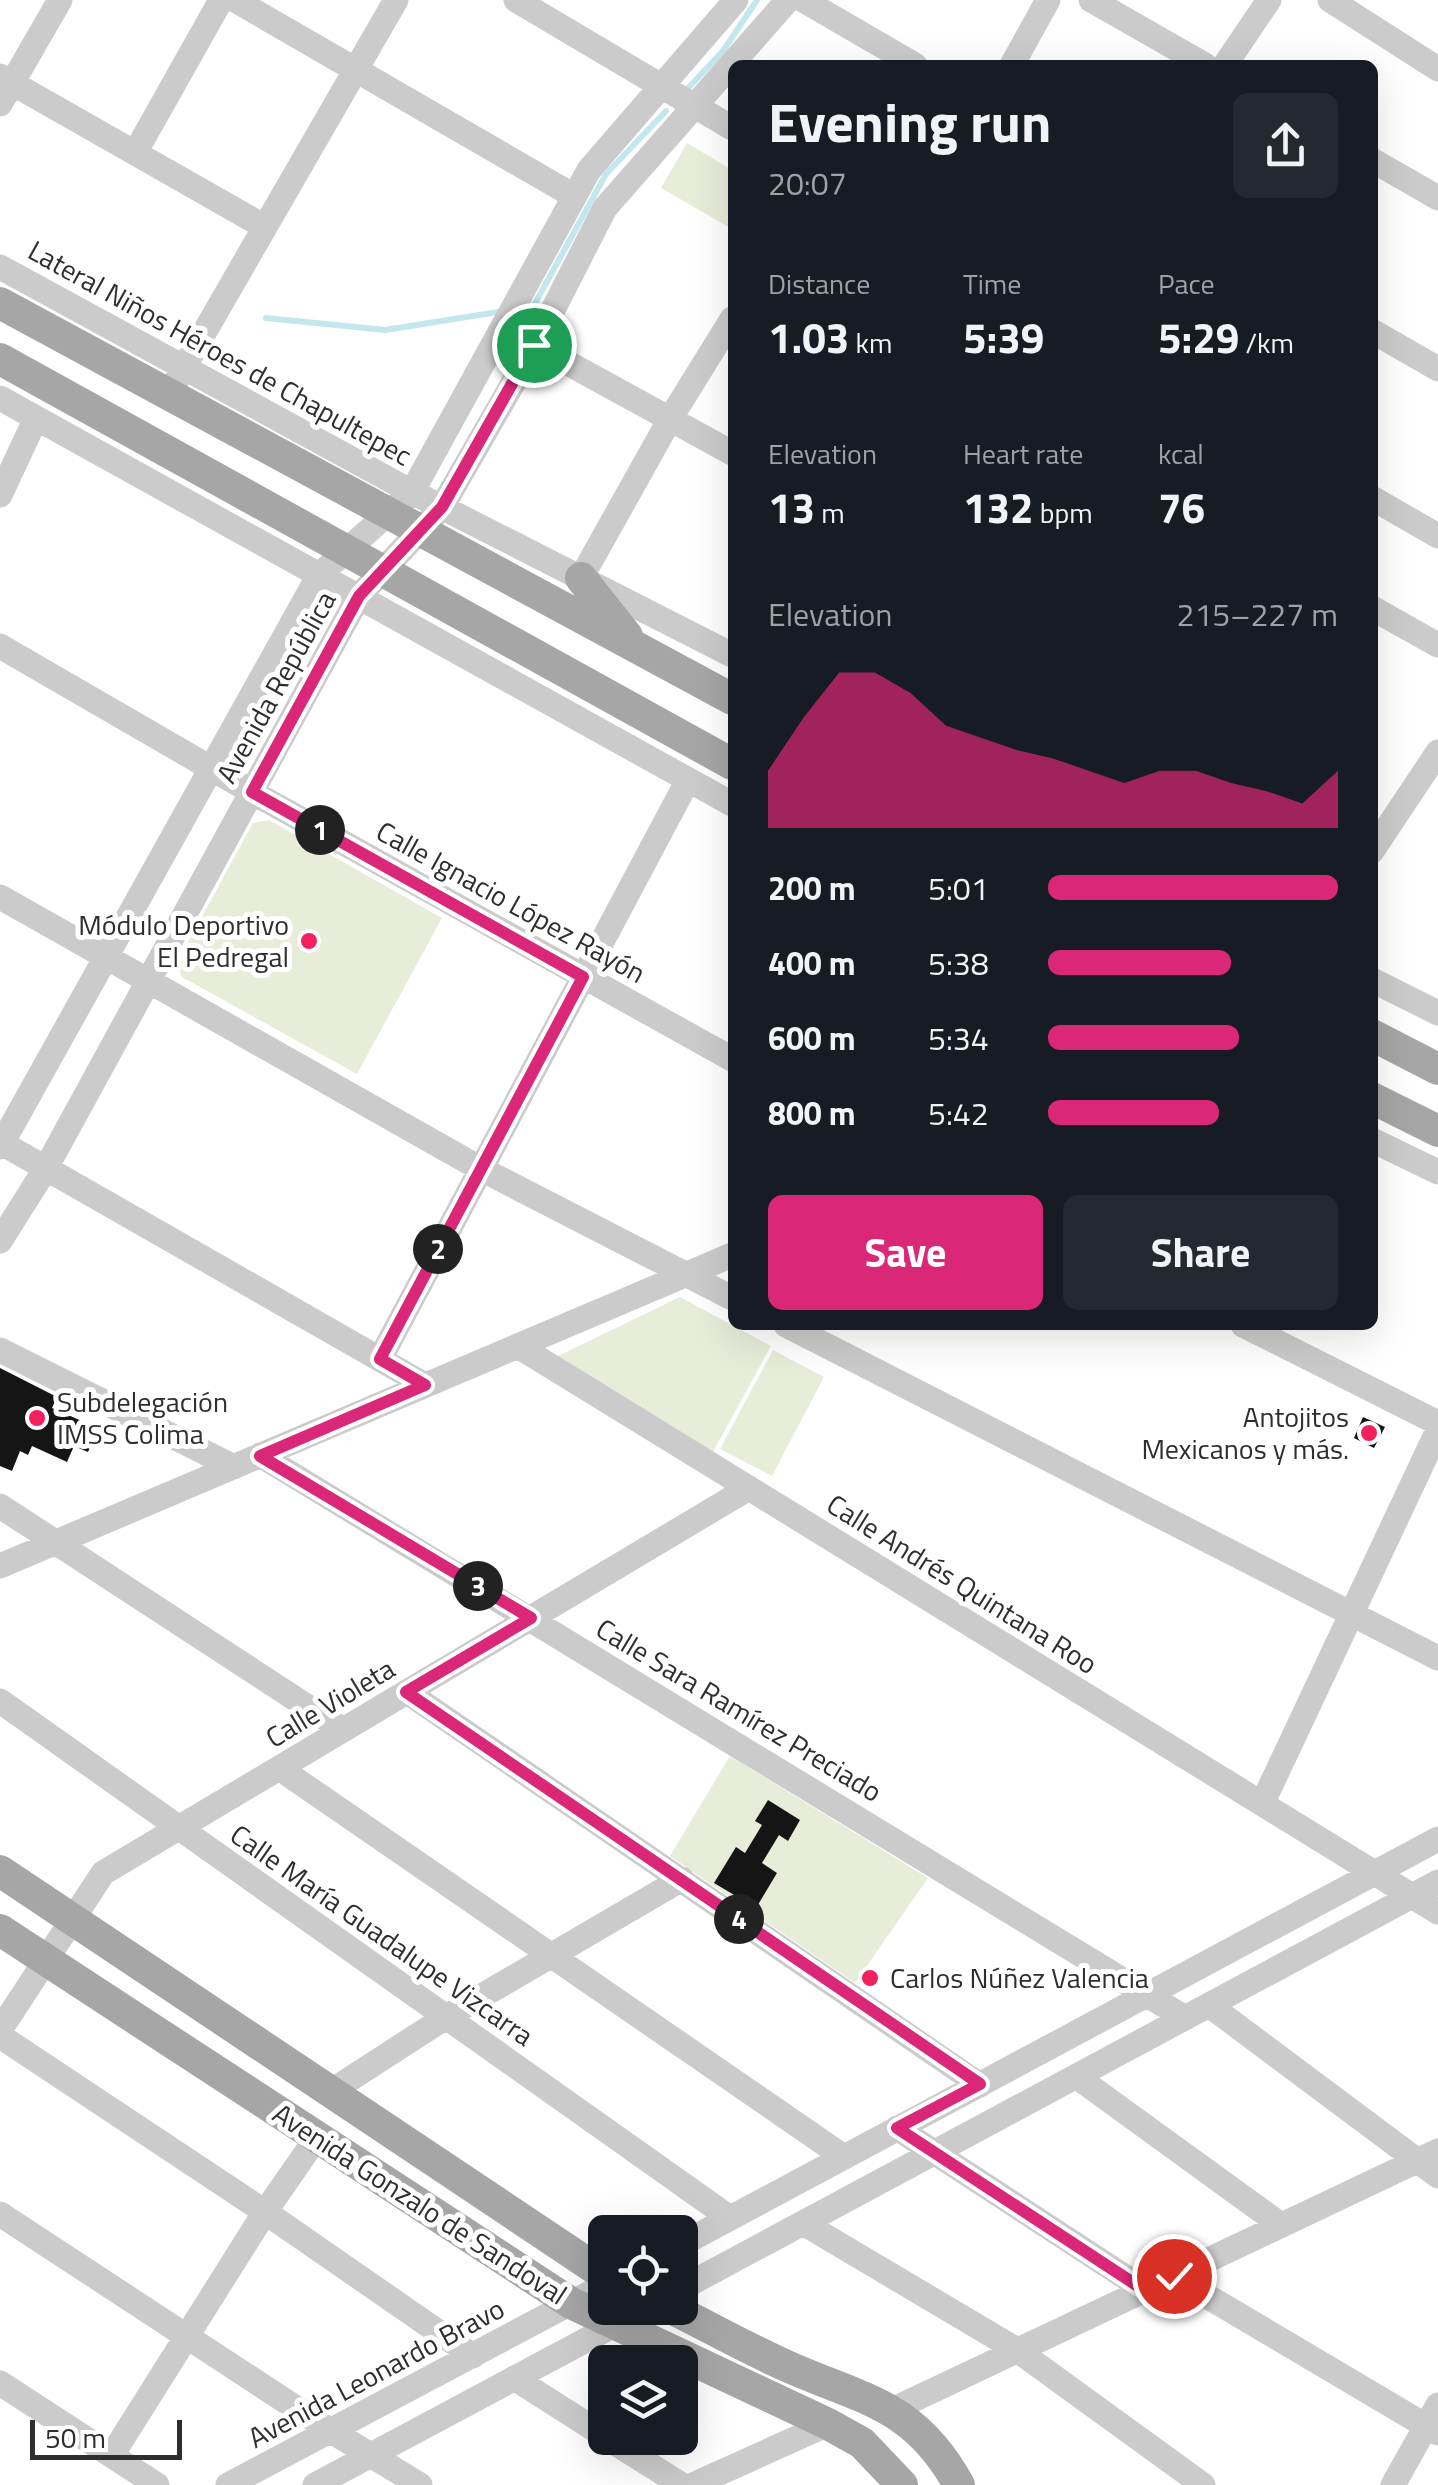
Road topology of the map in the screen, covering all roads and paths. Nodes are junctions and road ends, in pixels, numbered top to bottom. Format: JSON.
{"nodes":[{"id":1,"x":60,"y":0,"type":"edge"},
{"id":2,"x":221,"y":0,"type":"edge"},
{"id":3,"x":234,"y":0,"type":"edge"},
{"id":4,"x":396,"y":0,"type":"edge"},
{"id":5,"x":516,"y":0,"type":"edge"},
{"id":6,"x":736,"y":0,"type":"edge"},
{"id":7,"x":788,"y":0,"type":"edge"},
{"id":8,"x":803,"y":0,"type":"edge"},
{"id":9,"x":1048,"y":0,"type":"edge"},
{"id":10,"x":1091,"y":0,"type":"edge"},
{"id":11,"x":1269,"y":0,"type":"edge"},
{"id":12,"x":1330,"y":0,"type":"edge"},
{"id":13,"x":734,"y":60,"type":"edge"},
{"id":14,"x":905,"y":60,"type":"edge"},
{"id":15,"x":1015,"y":60,"type":"edge"},
{"id":16,"x":1197,"y":60,"type":"edge"},
{"id":17,"x":1228,"y":60,"type":"edge"},
{"id":18,"x":728,"y":66,"type":"edge"},
{"id":19,"x":1438,"y":69,"type":"edge"},
{"id":20,"x":356,"y":70,"type":"junction"},
{"id":21,"x":664,"y":85,"type":"junction"},
{"id":22,"x":4,"y":87,"type":"edge"},
{"id":23,"x":693,"y":105,"type":"junction"},
{"id":24,"x":728,"y":126,"type":"edge"},
{"id":25,"x":135,"y":153,"type":"junction"},
{"id":26,"x":1378,"y":163,"type":"edge"},
{"id":27,"x":574,"y":196,"type":"junction"},
{"id":28,"x":1438,"y":198,"type":"edge"},
{"id":29,"x":265,"y":227,"type":"junction"},
{"id":30,"x":0,"y":267,"type":"edge"},
{"id":31,"x":0,"y":303,"type":"edge"},
{"id":32,"x":728,"y":325,"type":"edge"},
{"id":33,"x":503,"y":327,"type":"junction"},
{"id":34,"x":1378,"y":334,"type":"edge"},
{"id":35,"x":534,"y":345,"type":"junction"},
{"id":36,"x":0,"y":359,"type":"edge"},
{"id":37,"x":1438,"y":369,"type":"edge"},
{"id":38,"x":175,"y":382,"type":"junction"},
{"id":39,"x":0,"y":398,"type":"edge"},
{"id":40,"x":36,"y":418,"type":"junction"},
{"id":41,"x":670,"y":419,"type":"junction"},
{"id":42,"x":728,"y":451,"type":"edge"},
{"id":43,"x":412,"y":492,"type":"junction"},
{"id":44,"x":0,"y":495,"type":"edge"},
{"id":45,"x":1378,"y":501,"type":"edge"},
{"id":46,"x":387,"y":514,"type":"junction"},
{"id":47,"x":431,"y":519,"type":"junction"},
{"id":48,"x":1438,"y":536,"type":"edge"},
{"id":49,"x":346,"y":551,"type":"junction"},
{"id":50,"x":382,"y":571,"type":"junction"},
{"id":51,"x":319,"y":575,"type":"junction"},
{"id":52,"x":581,"y":578,"type":"junction"},
{"id":53,"x":359,"y":596,"type":"junction"},
{"id":54,"x":1378,"y":611,"type":"edge"},
{"id":55,"x":1438,"y":645,"type":"edge"},
{"id":56,"x":0,"y":646,"type":"edge"},
{"id":57,"x":636,"y":648,"type":"junction"},
{"id":58,"x":728,"y":653,"type":"edge"},
{"id":59,"x":728,"y":697,"type":"edge"},
{"id":60,"x":1438,"y":754,"type":"edge"},
{"id":61,"x":728,"y":762,"type":"edge"},
{"id":62,"x":211,"y":769,"type":"junction"},
{"id":63,"x":688,"y":780,"type":"junction"},
{"id":64,"x":252,"y":792,"type":"junction"},
{"id":65,"x":728,"y":802,"type":"edge"},
{"id":66,"x":1383,"y":811,"type":"edge"},
{"id":67,"x":0,"y":897,"type":"edge"},
{"id":68,"x":107,"y":956,"type":"junction"},
{"id":69,"x":583,"y":977,"type":"junction"},
{"id":70,"x":148,"y":981,"type":"junction"},
{"id":71,"x":1378,"y":983,"type":"edge"},
{"id":72,"x":1438,"y":1014,"type":"edge"},
{"id":73,"x":1378,"y":1039,"type":"edge"},
{"id":74,"x":728,"y":1057,"type":"edge"},
{"id":75,"x":1438,"y":1068,"type":"edge"},
{"id":76,"x":1378,"y":1101,"type":"edge"},
{"id":77,"x":1438,"y":1131,"type":"edge"},
{"id":78,"x":1378,"y":1143,"type":"edge"},
{"id":79,"x":1,"y":1144,"type":"edge"},
{"id":80,"x":46,"y":1168,"type":"junction"},
{"id":81,"x":481,"y":1170,"type":"junction"},
{"id":82,"x":1438,"y":1172,"type":"edge"},
{"id":83,"x":0,"y":1241,"type":"edge"},
{"id":84,"x":728,"y":1257,"type":"edge"},
{"id":85,"x":687,"y":1274,"type":"junction"},
{"id":86,"x":728,"y":1296,"type":"edge"},
{"id":87,"x":796,"y":1330,"type":"edge"},
{"id":88,"x":1252,"y":1330,"type":"edge"},
{"id":89,"x":518,"y":1346,"type":"junction"},
{"id":90,"x":0,"y":1350,"type":"edge"},
{"id":91,"x":380,"y":1359,"type":"junction"},
{"id":92,"x":425,"y":1385,"type":"junction"},
{"id":93,"x":1438,"y":1426,"type":"edge"},
{"id":94,"x":260,"y":1456,"type":"junction"},
{"id":95,"x":234,"y":1466,"type":"junction"},
{"id":96,"x":749,"y":1488,"type":"junction"},
{"id":97,"x":0,"y":1506,"type":"edge"},
{"id":98,"x":56,"y":1542,"type":"junction"},
{"id":99,"x":0,"y":1566,"type":"edge"},
{"id":100,"x":1351,"y":1614,"type":"junction"},
{"id":101,"x":531,"y":1618,"type":"junction"},
{"id":102,"x":1438,"y":1658,"type":"edge"},
{"id":103,"x":406,"y":1692,"type":"junction"},
{"id":104,"x":0,"y":1701,"type":"edge"},
{"id":105,"x":342,"y":1730,"type":"junction"},
{"id":106,"x":279,"y":1768,"type":"junction"},
{"id":107,"x":1262,"y":1804,"type":"junction"},
{"id":108,"x":178,"y":1828,"type":"junction"},
{"id":109,"x":1438,"y":1839,"type":"edge"},
{"id":110,"x":0,"y":1871,"type":"edge"},
{"id":111,"x":1374,"y":1874,"type":"junction"},
{"id":112,"x":682,"y":1879,"type":"junction"},
{"id":113,"x":1438,"y":1882,"type":"edge"},
{"id":114,"x":1412,"y":1896,"type":"junction"},
{"id":115,"x":1438,"y":1912,"type":"edge"},
{"id":116,"x":73,"y":1920,"type":"junction"},
{"id":117,"x":0,"y":1930,"type":"edge"},
{"id":118,"x":554,"y":1956,"type":"junction"},
{"id":119,"x":46,"y":1960,"type":"junction"},
{"id":120,"x":1146,"y":1995,"type":"junction"},
{"id":121,"x":1210,"y":2006,"type":"junction"},
{"id":122,"x":446,"y":2017,"type":"junction"},
{"id":123,"x":1186,"y":2018,"type":"junction"},
{"id":124,"x":0,"y":2034,"type":"edge"},
{"id":125,"x":1077,"y":2076,"type":"junction"},
{"id":126,"x":980,"y":2084,"type":"junction"},
{"id":127,"x":330,"y":2092,"type":"junction"},
{"id":128,"x":897,"y":2128,"type":"junction"},
{"id":129,"x":317,"y":2137,"type":"junction"},
{"id":130,"x":935,"y":2153,"type":"junction"},
{"id":131,"x":844,"y":2157,"type":"junction"},
{"id":132,"x":1431,"y":2163,"type":"edge"},
{"id":133,"x":265,"y":2212,"type":"junction"},
{"id":134,"x":0,"y":2214,"type":"edge"},
{"id":135,"x":730,"y":2218,"type":"junction"},
{"id":136,"x":803,"y":2223,"type":"junction"},
{"id":137,"x":1281,"y":2225,"type":"junction"},
{"id":138,"x":698,"y":2235,"type":"edge"},
{"id":139,"x":588,"y":2265,"type":"edge"},
{"id":140,"x":1174,"y":2276,"type":"junction"},
{"id":141,"x":698,"y":2279,"type":"edge"},
{"id":142,"x":1144,"y":2290,"type":"junction"},
{"id":143,"x":588,"y":2294,"type":"edge"},
{"id":144,"x":572,"y":2303,"type":"junction"},
{"id":145,"x":588,"y":2311,"type":"edge"},
{"id":146,"x":698,"y":2322,"type":"edge"},
{"id":147,"x":614,"y":2325,"type":"edge"},
{"id":148,"x":618,"y":2325,"type":"edge"},
{"id":149,"x":187,"y":2337,"type":"junction"},
{"id":150,"x":1017,"y":2350,"type":"junction"},
{"id":151,"x":472,"y":2356,"type":"junction"},
{"id":152,"x":514,"y":2378,"type":"junction"},
{"id":153,"x":0,"y":2383,"type":"edge"},
{"id":154,"x":892,"y":2410,"type":"junction"},
{"id":155,"x":1434,"y":2422,"type":"edge"},
{"id":156,"x":828,"y":2424,"type":"junction"},
{"id":157,"x":588,"y":2425,"type":"edge"},
{"id":158,"x":331,"y":2431,"type":"junction"},
{"id":159,"x":371,"y":2455,"type":"junction"},
{"id":160,"x":634,"y":2455,"type":"edge"},
{"id":161,"x":112,"y":2456,"type":"junction"},
{"id":162,"x":157,"y":2485,"type":"edge"},
{"id":163,"x":228,"y":2485,"type":"edge"},
{"id":164,"x":314,"y":2485,"type":"edge"},
{"id":165,"x":420,"y":2485,"type":"edge"},
{"id":166,"x":682,"y":2485,"type":"edge"},
{"id":167,"x":694,"y":2485,"type":"edge"},
{"id":168,"x":902,"y":2485,"type":"edge"},
{"id":169,"x":959,"y":2485,"type":"edge"},
{"id":170,"x":1203,"y":2485,"type":"edge"},
{"id":171,"x":1393,"y":2485,"type":"edge"}],
"edges":[{"from":1,"to":22,"type":"street"},
{"from":2,"to":25,"type":"street"},
{"from":3,"to":20,"type":"street"},
{"from":4,"to":20,"type":"street"},
{"from":5,"to":21,"type":"street"},
{"from":6,"to":21,"type":"street","name":"Avenida República"},
{"from":7,"to":13,"type":"street","name":"Avenida República"},
{"from":8,"to":14,"type":"street"},
{"from":9,"to":15,"type":"street"},
{"from":10,"to":16,"type":"street"},
{"from":11,"to":17,"type":"street"},
{"from":12,"to":19,"type":"street"},
{"from":18,"to":23,"type":"street","name":"Avenida República"},
{"from":20,"to":27,"type":"street"},
{"from":20,"to":29,"type":"street"},
{"from":21,"to":23,"type":"street"},
{"from":21,"to":27,"type":"street","name":"Avenida República"},
{"from":22,"to":25,"type":"street"},
{"from":23,"to":24,"type":"street"},
{"from":23,"to":35,"type":"street","name":"Avenida República"},
{"from":25,"to":29,"type":"street"},
{"from":26,"to":28,"type":"street"},
{"from":27,"to":33,"type":"street","name":"Avenida República"},
{"from":29,"to":38,"type":"street"},
{"from":30,"to":38,"type":"street","name":"Lateral Niños Héroes de Chapultepec"},
{"from":31,"to":38,"type":"main road"},
{"from":32,"to":41,"type":"street"},
{"from":33,"to":35,"type":"street"},
{"from":33,"to":43,"type":"street","name":"Avenida República"},
{"from":34,"to":37,"type":"street"},
{"from":35,"to":41,"type":"street"},
{"from":35,"to":47,"type":"street","name":"Avenida República"},
{"from":36,"to":49,"type":"main road"},
{"from":38,"to":43,"type":"street","name":"Lateral Niños Héroes de Chapultepec"},
{"from":38,"to":46,"type":"main road"},
{"from":39,"to":40,"type":"street"},
{"from":40,"to":44,"type":"street"},
{"from":40,"to":51,"type":"street"},
{"from":41,"to":42,"type":"street"},
{"from":41,"to":52,"type":"street"},
{"from":43,"to":46,"type":"street","name":"Avenida República"},
{"from":43,"to":47,"type":"street","name":"Lateral Niños Héroes de Chapultepec"},
{"from":45,"to":48,"type":"street"},
{"from":46,"to":47,"type":"main road"},
{"from":46,"to":49,"type":"street","name":"Avenida República"},
{"from":47,"to":50,"type":"street","name":"Avenida República"},
{"from":47,"to":52,"type":"street","name":"Lateral Niños Héroes de Chapultepec"},
{"from":47,"to":57,"type":"main road"},
{"from":49,"to":50,"type":"main road"},
{"from":49,"to":51,"type":"street","name":"Avenida República"},
{"from":50,"to":53,"type":"street","name":"Avenida República"},
{"from":50,"to":61,"type":"main road"},
{"from":51,"to":53,"type":"street"},
{"from":51,"to":62,"type":"street","name":"Avenida República"},
{"from":52,"to":57,"type":"main road"},
{"from":52,"to":58,"type":"street","name":"Lateral Niños Héroes de Chapultepec"},
{"from":53,"to":63,"type":"street"},
{"from":53,"to":64,"type":"street","name":"Avenida República"},
{"from":54,"to":55,"type":"street"},
{"from":56,"to":62,"type":"street","name":"Calle Ignacio López Rayón"},
{"from":57,"to":59,"type":"main road"},
{"from":60,"to":66,"type":"street"},
{"from":62,"to":64,"type":"street","name":"Calle Ignacio López Rayón"},
{"from":62,"to":68,"type":"street","name":"Avenida República"},
{"from":63,"to":65,"type":"street"},
{"from":63,"to":69,"type":"street"},
{"from":64,"to":69,"type":"street","name":"Calle Ignacio López Rayón"},
{"from":64,"to":70,"type":"street","name":"Avenida República"},
{"from":67,"to":68,"type":"street"},
{"from":68,"to":70,"type":"street"},
{"from":68,"to":79,"type":"street","name":"Avenida República"},
{"from":69,"to":74,"type":"street","name":"Calle Ignacio López Rayón"},
{"from":69,"to":81,"type":"street"},
{"from":70,"to":80,"type":"street","name":"Avenida República"},
{"from":70,"to":81,"type":"street"},
{"from":71,"to":72,"type":"street"},
{"from":73,"to":75,"type":"main road"},
{"from":76,"to":77,"type":"main road"},
{"from":78,"to":82,"type":"street"},
{"from":79,"to":80,"type":"street"},
{"from":80,"to":83,"type":"street","name":"Avenida República"},
{"from":80,"to":91,"type":"street"},
{"from":81,"to":85,"type":"street"},
{"from":81,"to":91,"type":"street"},
{"from":84,"to":85,"type":"street"},
{"from":85,"to":86,"type":"street"},
{"from":85,"to":89,"type":"street"},
{"from":87,"to":100,"type":"street"},
{"from":88,"to":93,"type":"street"},
{"from":89,"to":92,"type":"street"},
{"from":89,"to":96,"type":"street","name":"Calle Andrés Quintana Roo"},
{"from":90,"to":95,"type":"street"},
{"from":91,"to":92,"type":"street"},
{"from":92,"to":94,"type":"street"},
{"from":93,"to":100,"type":"street"},
{"from":94,"to":95,"type":"street"},
{"from":94,"to":101,"type":"street","name":"Calle Sara Ramírez Preciado"},
{"from":95,"to":98,"type":"street"},
{"from":96,"to":101,"type":"street","name":"Calle Violeta"},
{"from":96,"to":107,"type":"street","name":"Calle Andrés Quintana Roo"},
{"from":97,"to":98,"type":"street"},
{"from":98,"to":99,"type":"street"},
{"from":98,"to":105,"type":"street"},
{"from":100,"to":102,"type":"street"},
{"from":100,"to":107,"type":"street"},
{"from":101,"to":103,"type":"street","name":"Calle Violeta"},
{"from":101,"to":120,"type":"street","name":"Calle Sara Ramírez Preciado"},
{"from":103,"to":105,"type":"street","name":"Calle Violeta"},
{"from":103,"to":112,"type":"street"},
{"from":104,"to":108,"type":"street","name":"Calle María Guadalupe Vizcarra"},
{"from":105,"to":106,"type":"street","name":"Calle Violeta"},
{"from":106,"to":108,"type":"street","name":"Calle Violeta"},
{"from":106,"to":118,"type":"street"},
{"from":107,"to":111,"type":"street","name":"Calle Andrés Quintana Roo"},
{"from":108,"to":116,"type":"street","name":"Calle Violeta"},
{"from":108,"to":122,"type":"street","name":"Calle María Guadalupe Vizcarra"},
{"from":109,"to":111,"type":"street"},
{"from":110,"to":116,"type":"main road","name":"Avenida Gonzalo de Sandoval"},
{"from":111,"to":114,"type":"street","name":"Calle Andrés Quintana Roo"},
{"from":111,"to":120,"type":"street"},
{"from":112,"to":118,"type":"street"},
{"from":112,"to":126,"type":"street"},
{"from":113,"to":114,"type":"street"},
{"from":114,"to":115,"type":"street","name":"Calle Andrés Quintana Roo"},
{"from":114,"to":121,"type":"street"},
{"from":116,"to":119,"type":"street","name":"Calle Violeta"},
{"from":116,"to":127,"type":"main road","name":"Avenida Gonzalo de Sandoval"},
{"from":117,"to":119,"type":"main road","name":"Avenida Gonzalo de Sandoval"},
{"from":118,"to":122,"type":"street"},
{"from":118,"to":131,"type":"street"},
{"from":119,"to":124,"type":"street","name":"Calle Violeta"},
{"from":119,"to":129,"type":"main road","name":"Avenida Gonzalo de Sandoval"},
{"from":120,"to":123,"type":"street","name":"Calle Sara Ramírez Preciado"},
{"from":120,"to":126,"type":"street"},
{"from":121,"to":123,"type":"street"},
{"from":121,"to":132,"type":"street"},
{"from":122,"to":127,"type":"street"},
{"from":122,"to":135,"type":"street","name":"Calle María Guadalupe Vizcarra"},
{"from":123,"to":125,"type":"street"},
{"from":124,"to":133,"type":"street"},
{"from":125,"to":130,"type":"street"},
{"from":125,"to":137,"type":"street"},
{"from":126,"to":128,"type":"street"},
{"from":127,"to":139,"type":"main road","name":"Avenida Gonzalo de Sandoval"},
{"from":128,"to":130,"type":"street"},
{"from":128,"to":131,"type":"street"},
{"from":129,"to":133,"type":"street"},
{"from":129,"to":144,"type":"main road","name":"Avenida Gonzalo de Sandoval"},
{"from":130,"to":136,"type":"street"},
{"from":130,"to":142,"type":"street"},
{"from":131,"to":135,"type":"street"},
{"from":132,"to":137,"type":"street"},
{"from":133,"to":149,"type":"street"},
{"from":133,"to":151,"type":"street"},
{"from":134,"to":149,"type":"street"},
{"from":135,"to":138,"type":"street"},
{"from":136,"to":141,"type":"street"},
{"from":136,"to":150,"type":"street"},
{"from":137,"to":140,"type":"street"},
{"from":140,"to":142,"type":"street"},
{"from":140,"to":155,"type":"street"},
{"from":142,"to":150,"type":"street"},
{"from":143,"to":144,"type":"street","name":"Avenida Leonardo Bravo"},
{"from":144,"to":145,"type":"main road","name":"Avenida Gonzalo de Sandoval"},
{"from":144,"to":151,"type":"street","name":"Avenida Leonardo Bravo"},
{"from":146,"to":154,"type":"main road"},
{"from":147,"to":152,"type":"street"},
{"from":148,"to":156,"type":"main road","name":"Avenida Gonzalo de Sandoval"},
{"from":149,"to":158,"type":"street"},
{"from":149,"to":161,"type":"street"},
{"from":150,"to":154,"type":"street"},
{"from":150,"to":170,"type":"street"},
{"from":151,"to":158,"type":"street","name":"Avenida Leonardo Bravo"},
{"from":152,"to":157,"type":"street"},
{"from":152,"to":159,"type":"street"},
{"from":153,"to":161,"type":"street"},
{"from":154,"to":169,"type":"main road"},
{"from":155,"to":171,"type":"street"},
{"from":156,"to":167,"type":"street"},
{"from":156,"to":168,"type":"main road","name":"Avenida Gonzalo de Sandoval"},
{"from":158,"to":159,"type":"street"},
{"from":158,"to":163,"type":"street","name":"Avenida Leonardo Bravo"},
{"from":159,"to":164,"type":"street"},
{"from":159,"to":165,"type":"street"},
{"from":160,"to":166,"type":"street"},
{"from":161,"to":162,"type":"street"}]}
